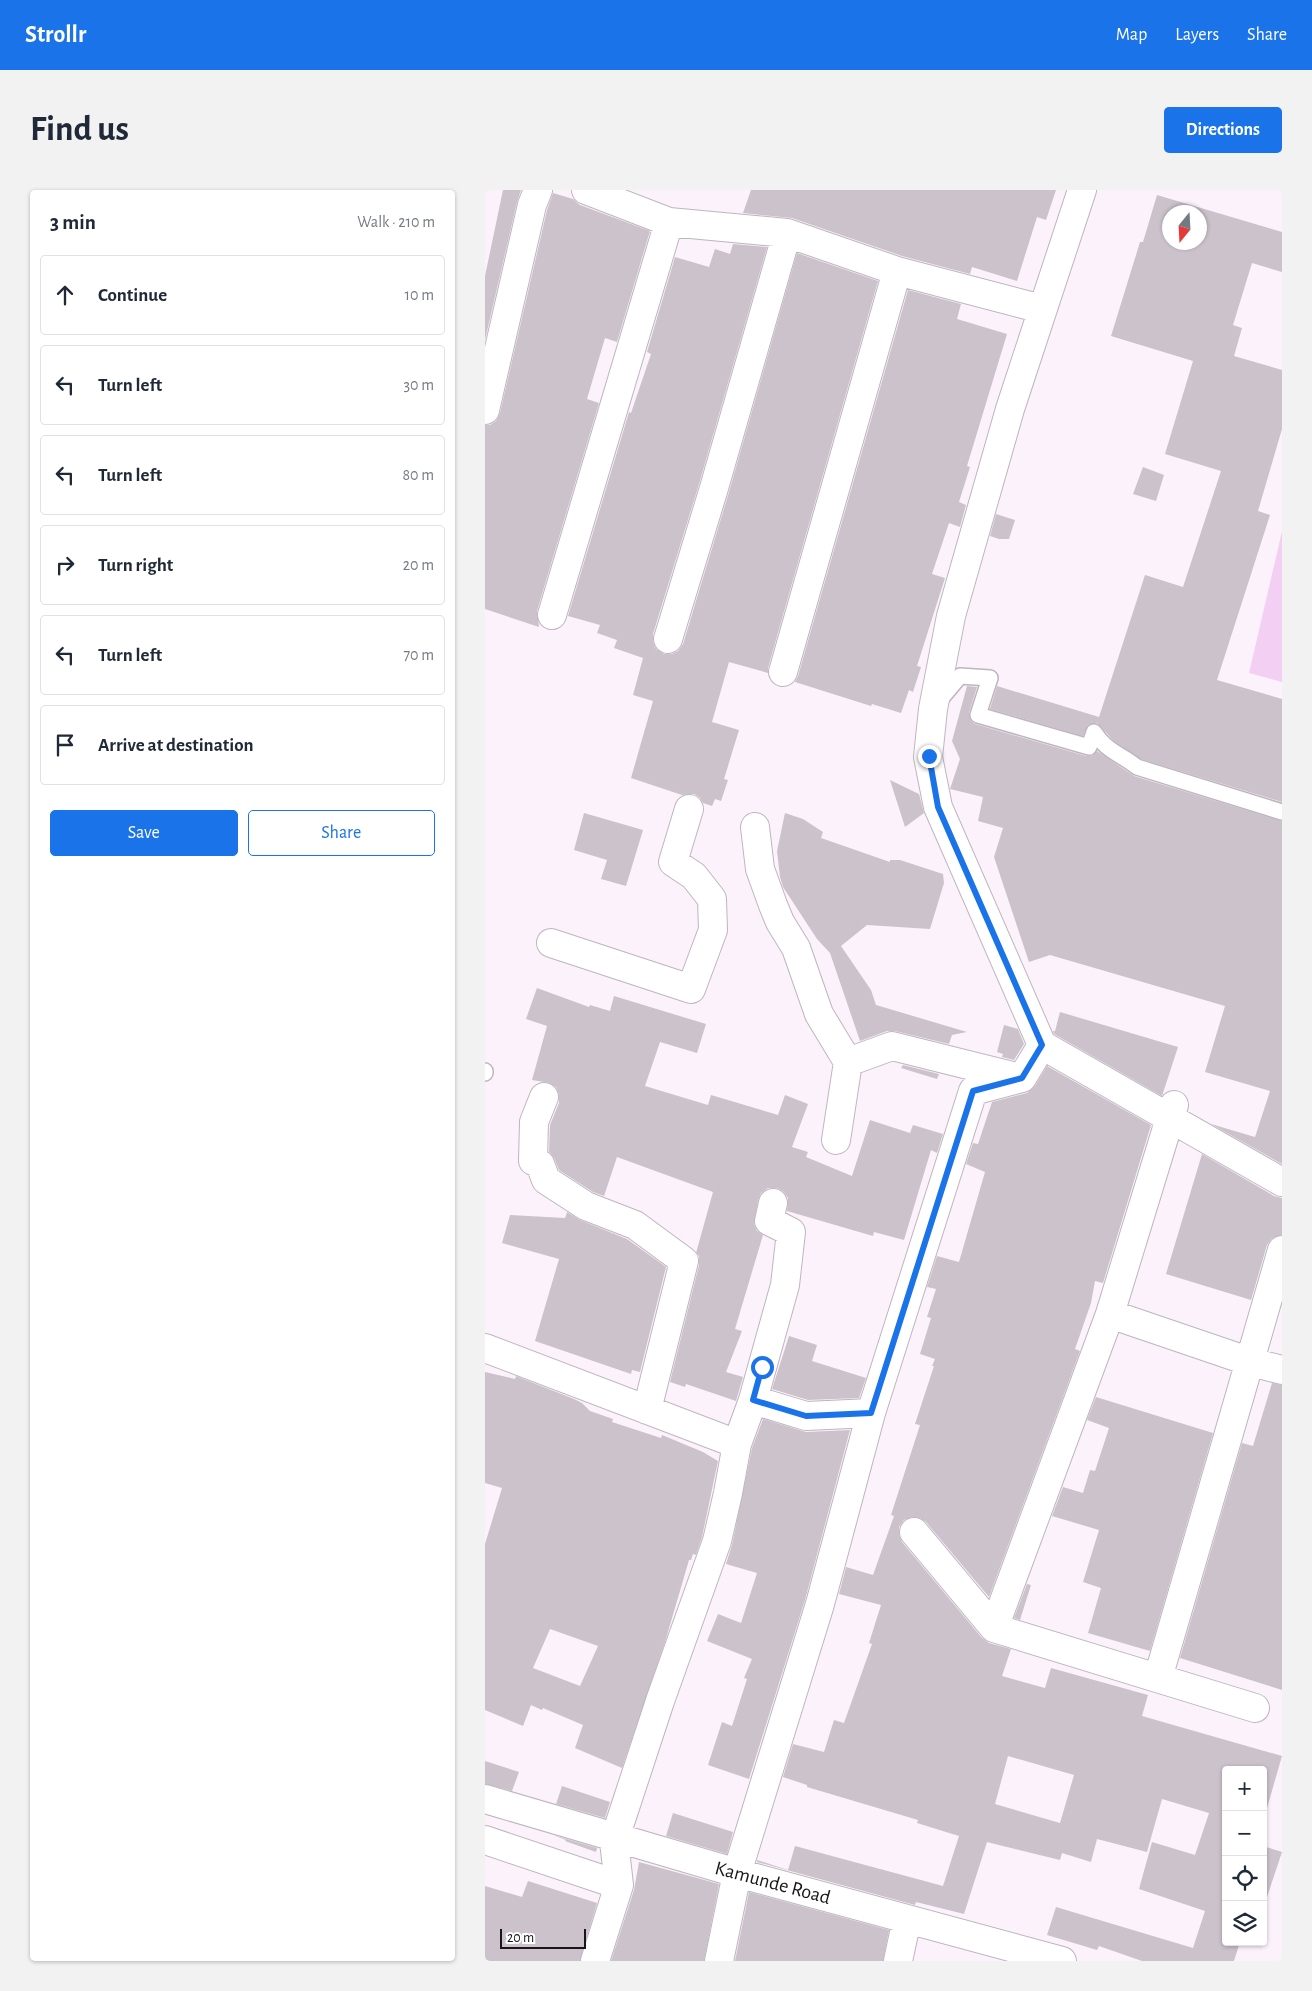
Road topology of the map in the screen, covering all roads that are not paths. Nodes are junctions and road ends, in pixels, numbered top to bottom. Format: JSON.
{"nodes":[{"id":1,"x":539,"y":190,"type":"edge"},
{"id":2,"x":586,"y":190,"type":"edge"},
{"id":3,"x":1082,"y":190,"type":"edge"},
{"id":4,"x":669,"y":222,"type":"junction"},
{"id":5,"x":787,"y":233,"type":"junction"},
{"id":6,"x":897,"y":271,"type":"junction"},
{"id":7,"x":1042,"y":309,"type":"junction"},
{"id":8,"x":485,"y":410,"type":"edge"},
{"id":9,"x":552,"y":615,"type":"dead end"},
{"id":10,"x":668,"y":639,"type":"dead end"},
{"id":11,"x":783,"y":672,"type":"dead end"},
{"id":12,"x":933,"y":709,"type":"junction"},
{"id":13,"x":689,"y":809,"type":"dead end"},
{"id":14,"x":1282,"y":812,"type":"edge"},
{"id":15,"x":755,"y":827,"type":"dead end"},
{"id":16,"x":551,"y":943,"type":"dead end"},
{"id":17,"x":1042,"y":1045,"type":"junction"},
{"id":18,"x":848,"y":1062,"type":"junction"},
{"id":19,"x":1022,"y":1078,"type":"junction"},
{"id":20,"x":544,"y":1098,"type":"dead end"},
{"id":21,"x":1174,"y":1105,"type":"dead end"},
{"id":22,"x":836,"y":1140,"type":"dead end"},
{"id":23,"x":1282,"y":1182,"type":"edge"},
{"id":24,"x":773,"y":1203,"type":"dead end"},
{"id":25,"x":1282,"y":1250,"type":"edge"},
{"id":26,"x":1110,"y":1314,"type":"junction"},
{"id":27,"x":485,"y":1348,"type":"edge"},
{"id":28,"x":1251,"y":1362,"type":"junction"},
{"id":29,"x":1282,"y":1370,"type":"edge"},
{"id":30,"x":753,"y":1400,"type":"junction"},
{"id":31,"x":647,"y":1410,"type":"junction"},
{"id":32,"x":871,"y":1413,"type":"junction"},
{"id":33,"x":737,"y":1444,"type":"junction"},
{"id":34,"x":914,"y":1532,"type":"dead end"},
{"id":35,"x":994,"y":1628,"type":"junction"},
{"id":36,"x":1158,"y":1678,"type":"junction"},
{"id":37,"x":1255,"y":1708,"type":"dead end"},
{"id":38,"x":485,"y":1799,"type":"edge"},
{"id":39,"x":485,"y":1840,"type":"edge"},
{"id":40,"x":737,"y":1873,"type":"junction"},
{"id":41,"x":619,"y":1886,"type":"junction"},
{"id":42,"x":907,"y":1919,"type":"junction"},
{"id":43,"x":595,"y":1961,"type":"edge"},
{"id":44,"x":719,"y":1961,"type":"edge"},
{"id":45,"x":898,"y":1961,"type":"edge"},
{"id":46,"x":1061,"y":1961,"type":"edge"}],
"edges":[{"from":1,"to":8,"type":"street"},
{"from":2,"to":4,"type":"street"},
{"from":3,"to":7,"type":"street"},
{"from":4,"to":5,"type":"street"},
{"from":4,"to":9,"type":"street"},
{"from":5,"to":6,"type":"street"},
{"from":5,"to":10,"type":"street"},
{"from":6,"to":7,"type":"street"},
{"from":6,"to":11,"type":"street"},
{"from":7,"to":12,"type":"street"},
{"from":12,"to":14,"type":"lane"},
{"from":12,"to":17,"type":"street"},
{"from":13,"to":16,"type":"street"},
{"from":15,"to":18,"type":"street"},
{"from":17,"to":19,"type":"street"},
{"from":17,"to":23,"type":"street"},
{"from":18,"to":19,"type":"street"},
{"from":18,"to":22,"type":"street"},
{"from":19,"to":32,"type":"street"},
{"from":20,"to":31,"type":"street"},
{"from":21,"to":26,"type":"street"},
{"from":24,"to":30,"type":"street"},
{"from":25,"to":28,"type":"street"},
{"from":26,"to":28,"type":"street"},
{"from":26,"to":35,"type":"street"},
{"from":27,"to":31,"type":"street"},
{"from":28,"to":29,"type":"street"},
{"from":28,"to":36,"type":"street"},
{"from":30,"to":32,"type":"street"},
{"from":30,"to":33,"type":"street"},
{"from":31,"to":33,"type":"street"},
{"from":32,"to":40,"type":"street"},
{"from":33,"to":41,"type":"street"},
{"from":34,"to":35,"type":"street"},
{"from":35,"to":36,"type":"street"},
{"from":36,"to":37,"type":"street"},
{"from":38,"to":40,"type":"street","name":"Kamunde Road"},
{"from":39,"to":41,"type":"street"},
{"from":40,"to":42,"type":"street","name":"Kamunde Road"},
{"from":40,"to":44,"type":"street"},
{"from":41,"to":43,"type":"street"},
{"from":42,"to":45,"type":"street"},
{"from":42,"to":46,"type":"street","name":"Kamunde Road"}]}
